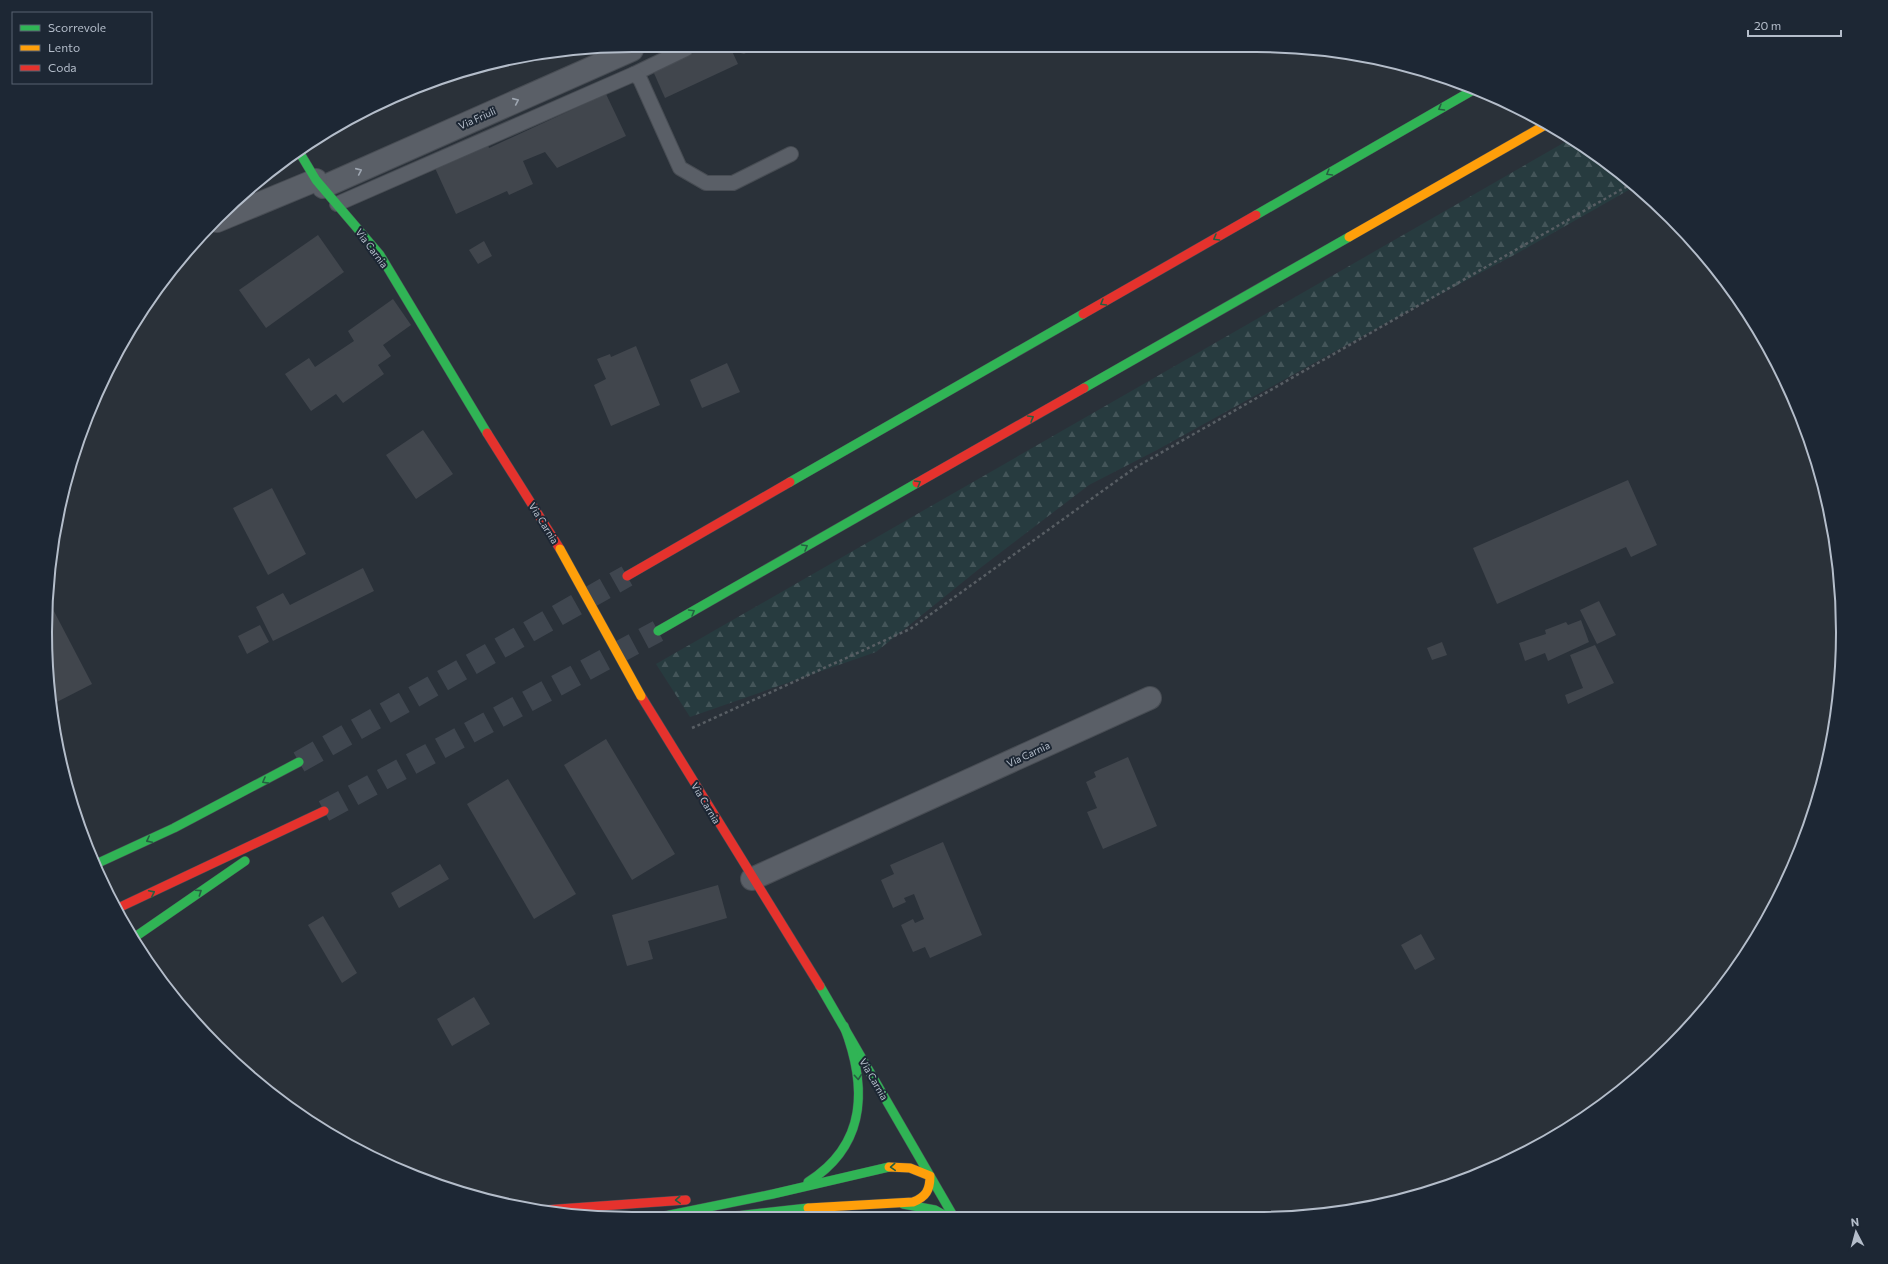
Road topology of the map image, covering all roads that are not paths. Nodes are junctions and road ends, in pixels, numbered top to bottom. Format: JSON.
{"nodes":[{"id":1,"x":627,"y":52,"type":"edge"},
{"id":2,"x":680,"y":52,"type":"edge"},
{"id":3,"x":634,"y":74,"type":"junction"},
{"id":4,"x":1469,"y":93,"type":"edge"},
{"id":5,"x":1541,"y":127,"type":"edge"},
{"id":6,"x":791,"y":154,"type":"dead end"},
{"id":7,"x":302,"y":156,"type":"edge"},
{"id":8,"x":320,"y":184,"type":"junction"},
{"id":9,"x":337,"y":204,"type":"junction"},
{"id":10,"x":227,"y":217,"type":"edge"},
{"id":11,"x":627,"y":576,"type":"tunnel mouth"},
{"id":12,"x":658,"y":631,"type":"tunnel mouth"},
{"id":13,"x":1150,"y":698,"type":"dead end"},
{"id":14,"x":299,"y":762,"type":"tunnel mouth"},
{"id":15,"x":324,"y":811,"type":"tunnel mouth"},
{"id":16,"x":311,"y":816,"type":"junction"},
{"id":17,"x":100,"y":862,"type":"edge"},
{"id":18,"x":752,"y":879,"type":"junction"},
{"id":19,"x":121,"y":906,"type":"edge"},
{"id":20,"x":178,"y":906,"type":"junction"},
{"id":21,"x":138,"y":935,"type":"edge"},
{"id":22,"x":147,"y":941,"type":"dead end"},
{"id":23,"x":844,"y":1026,"type":"junction"},
{"id":24,"x":930,"y":1176,"type":"junction"},
{"id":25,"x":793,"y":1189,"type":"junction"},
{"id":26,"x":773,"y":1194,"type":"junction"},
{"id":27,"x":900,"y":1204,"type":"junction"},
{"id":28,"x":568,"y":1208,"type":"edge"},
{"id":29,"x":778,"y":1211,"type":"junction"},
{"id":30,"x":684,"y":1212,"type":"edge"},
{"id":31,"x":769,"y":1212,"type":"edge"},
{"id":32,"x":774,"y":1212,"type":"edge"},
{"id":33,"x":940,"y":1212,"type":"edge"},
{"id":34,"x":951,"y":1212,"type":"edge"}],
"edges":[{"from":8,"to":1,"type":"street","name":"Via Friuli","one_way":true},
{"from":2,"to":3,"type":"lane"},
{"from":3,"to":6,"type":"lane"},
{"from":3,"to":9,"type":"lane"},
{"from":4,"to":11,"type":"main road","one_way":true},
{"from":12,"to":5,"type":"main road","one_way":true},
{"from":7,"to":8,"type":"main road","name":"Via Carnia"},
{"from":8,"to":9,"type":"main road","name":"Via Carnia"},
{"from":8,"to":10,"type":"street"},
{"from":9,"to":18,"type":"main road","name":"Via Carnia","bridge":true},
{"from":13,"to":18,"type":"street","name":"Via Carnia"},
{"from":14,"to":17,"type":"main road","one_way":true},
{"from":15,"to":16,"type":"main road"},
{"from":19,"to":16,"type":"main road","one_way":true},
{"from":20,"to":16,"type":"main road","one_way":true},
{"from":18,"to":23,"type":"main road","name":"Via Carnia"},
{"from":20,"to":21,"type":"main road"},
{"from":20,"to":22,"type":"main road"},
{"from":23,"to":24,"type":"main road","name":"Via Carnia"},
{"from":23,"to":25,"type":"main road","one_way":true},
{"from":24,"to":25,"type":"main road","one_way":true},
{"from":24,"to":27,"type":"main road"},
{"from":24,"to":34,"type":"main road","name":"Via Carnia"},
{"from":25,"to":26,"type":"main road"},
{"from":26,"to":28,"type":"main road","one_way":true},
{"from":26,"to":30,"type":"main road"},
{"from":27,"to":29,"type":"main road"},
{"from":27,"to":33,"type":"main road"},
{"from":29,"to":31,"type":"main road"},
{"from":29,"to":32,"type":"main road"}]}
